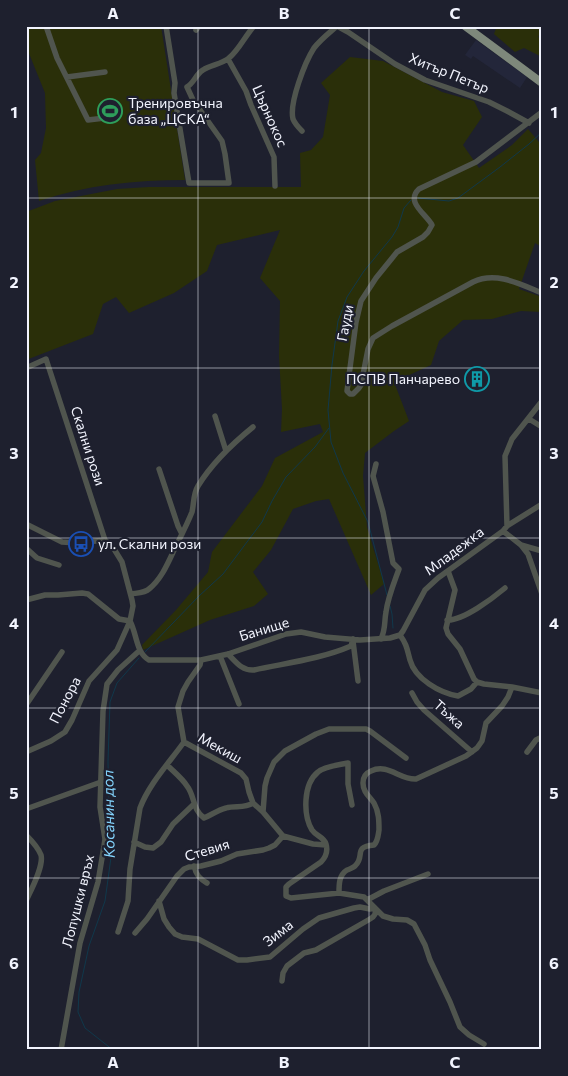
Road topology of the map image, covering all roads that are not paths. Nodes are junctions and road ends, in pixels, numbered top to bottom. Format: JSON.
{"nodes":[{"id":1,"x":46,"y":26,"type":"edge"},
{"id":2,"x":166,"y":26,"type":"edge"},
{"id":3,"x":254,"y":26,"type":"edge"},
{"id":4,"x":337,"y":26,"type":"edge"},
{"id":5,"x":465,"y":26,"type":"edge"},
{"id":6,"x":228,"y":59,"type":"junction"},
{"id":7,"x":105,"y":72,"type":"dead end"},
{"id":8,"x":67,"y":77,"type":"junction"},
{"id":9,"x":175,"y":83,"type":"junction"},
{"id":10,"x":542,"y":83,"type":"edge"},
{"id":11,"x":187,"y":87,"type":"junction"},
{"id":12,"x":542,"y":112,"type":"edge"},
{"id":13,"x":113,"y":117,"type":"dead end"},
{"id":14,"x":529,"y":123,"type":"junction"},
{"id":15,"x":302,"y":131,"type":"dead end"},
{"id":16,"x":275,"y":186,"type":"dead end"},
{"id":17,"x":542,"y":293,"type":"edge"},
{"id":18,"x":26,"y":368,"type":"edge"},
{"id":19,"x":542,"y":401,"type":"edge"},
{"id":20,"x":215,"y":416,"type":"dead end"},
{"id":21,"x":528,"y":419,"type":"junction"},
{"id":22,"x":252,"y":427,"type":"dead end"},
{"id":23,"x":542,"y":427,"type":"edge"},
{"id":24,"x":226,"y":451,"type":"junction"},
{"id":25,"x":376,"y":464,"type":"dead end"},
{"id":26,"x":159,"y":469,"type":"dead end"},
{"id":27,"x":542,"y":504,"type":"edge"},
{"id":28,"x":26,"y":524,"type":"edge"},
{"id":29,"x":505,"y":529,"type":"junction"},
{"id":30,"x":182,"y":534,"type":"junction"},
{"id":31,"x":105,"y":540,"type":"junction"},
{"id":32,"x":521,"y":545,"type":"junction"},
{"id":33,"x":26,"y":548,"type":"edge"},
{"id":34,"x":542,"y":551,"type":"edge"},
{"id":35,"x":59,"y":565,"type":"dead end"},
{"id":36,"x":448,"y":571,"type":"junction"},
{"id":37,"x":505,"y":588,"type":"dead end"},
{"id":38,"x":131,"y":594,"type":"junction"},
{"id":39,"x":542,"y":594,"type":"edge"},
{"id":40,"x":26,"y":600,"type":"edge"},
{"id":41,"x":447,"y":620,"type":"junction"},
{"id":42,"x":130,"y":621,"type":"junction"},
{"id":43,"x":400,"y":635,"type":"junction"},
{"id":44,"x":353,"y":639,"type":"junction"},
{"id":45,"x":381,"y":639,"type":"junction"},
{"id":46,"x":139,"y":651,"type":"junction"},
{"id":47,"x":62,"y":652,"type":"dead end"},
{"id":48,"x":228,"y":654,"type":"junction"},
{"id":49,"x":220,"y":656,"type":"junction"},
{"id":50,"x":201,"y":660,"type":"junction"},
{"id":51,"x":358,"y":681,"type":"dead end"},
{"id":52,"x":477,"y":682,"type":"junction"},
{"id":53,"x":512,"y":687,"type":"junction"},
{"id":54,"x":412,"y":693,"type":"dead end"},
{"id":55,"x":542,"y":693,"type":"edge"},
{"id":56,"x":239,"y":704,"type":"dead end"},
{"id":57,"x":26,"y":705,"type":"edge"},
{"id":58,"x":542,"y":737,"type":"edge"},
{"id":59,"x":184,"y":742,"type":"junction"},
{"id":60,"x":26,"y":752,"type":"edge"},
{"id":61,"x":472,"y":752,"type":"junction"},
{"id":62,"x":527,"y":752,"type":"dead end"},
{"id":63,"x":406,"y":758,"type":"dead end"},
{"id":64,"x":167,"y":765,"type":"junction"},
{"id":65,"x":102,"y":782,"type":"junction"},
{"id":66,"x":253,"y":803,"type":"junction"},
{"id":67,"x":194,"y":804,"type":"junction"},
{"id":68,"x":352,"y":805,"type":"dead end"},
{"id":69,"x":26,"y":809,"type":"edge"},
{"id":70,"x":263,"y":812,"type":"junction"},
{"id":71,"x":26,"y":835,"type":"edge"},
{"id":72,"x":282,"y":836,"type":"junction"},
{"id":73,"x":134,"y":842,"type":"junction"},
{"id":74,"x":326,"y":845,"type":"junction"},
{"id":75,"x":194,"y":866,"type":"junction"},
{"id":76,"x":428,"y":874,"type":"dead end"},
{"id":77,"x":207,"y":883,"type":"dead end"},
{"id":78,"x":339,"y":893,"type":"junction"},
{"id":79,"x":367,"y":900,"type":"junction"},
{"id":80,"x":26,"y":901,"type":"edge"},
{"id":81,"x":159,"y":901,"type":"junction"},
{"id":82,"x":375,"y":908,"type":"junction"},
{"id":83,"x":118,"y":932,"type":"dead end"},
{"id":84,"x":135,"y":933,"type":"dead end"},
{"id":85,"x":282,"y":980,"type":"dead end"},
{"id":86,"x":484,"y":1044,"type":"dead end"},
{"id":87,"x":61,"y":1050,"type":"edge"}],
"edges":[{"from":1,"to":8,"type":"street"},
{"from":2,"to":9,"type":"street"},
{"from":3,"to":6,"type":"street"},
{"from":4,"to":14,"type":"street","name":"Хитър Петър"},
{"from":4,"to":15,"type":"street"},
{"from":5,"to":10,"type":"main road"},
{"from":6,"to":11,"type":"street"},
{"from":6,"to":16,"type":"street","name":"Църнокос"},
{"from":7,"to":8,"type":"street"},
{"from":8,"to":13,"type":"street"},
{"from":9,"to":11,"type":"street"},
{"from":9,"to":11,"type":"street"},
{"from":12,"to":14,"type":"street","name":"Гауди"},
{"from":14,"to":17,"type":"street","name":"Гауди"},
{"from":18,"to":31,"type":"street","name":"Скални рози"},
{"from":19,"to":21,"type":"street"},
{"from":20,"to":24,"type":"street"},
{"from":21,"to":23,"type":"street"},
{"from":21,"to":29,"type":"street"},
{"from":22,"to":24,"type":"street"},
{"from":24,"to":30,"type":"street"},
{"from":25,"to":45,"type":"street"},
{"from":26,"to":30,"type":"street"},
{"from":27,"to":29,"type":"street","name":"Младежка"},
{"from":28,"to":31,"type":"street"},
{"from":29,"to":32,"type":"street"},
{"from":29,"to":36,"type":"street","name":"Младежка"},
{"from":30,"to":38,"type":"street"},
{"from":31,"to":38,"type":"street","name":"Скални рози"},
{"from":32,"to":34,"type":"street"},
{"from":32,"to":39,"type":"street"},
{"from":33,"to":35,"type":"street"},
{"from":36,"to":41,"type":"street"},
{"from":36,"to":43,"type":"street","name":"Младежка"},
{"from":37,"to":41,"type":"street"},
{"from":38,"to":42,"type":"street","name":"Скални рози"},
{"from":40,"to":42,"type":"street"},
{"from":41,"to":52,"type":"street"},
{"from":42,"to":46,"type":"street"},
{"from":42,"to":60,"type":"street","name":"Понора"},
{"from":43,"to":45,"type":"street","name":"Банище"},
{"from":43,"to":52,"type":"street"},
{"from":44,"to":45,"type":"street","name":"Банище"},
{"from":44,"to":48,"type":"street","name":"Банище"},
{"from":44,"to":48,"type":"street"},
{"from":44,"to":51,"type":"street"},
{"from":46,"to":50,"type":"street","name":"Банище"},
{"from":46,"to":65,"type":"street","name":"Лопушки връх"},
{"from":47,"to":57,"type":"street"},
{"from":48,"to":49,"type":"street","name":"Банище"},
{"from":49,"to":50,"type":"street","name":"Банище"},
{"from":49,"to":56,"type":"street"},
{"from":50,"to":59,"type":"street","name":"Мекиш"},
{"from":52,"to":53,"type":"street"},
{"from":53,"to":55,"type":"street"},
{"from":53,"to":61,"type":"street"},
{"from":54,"to":61,"type":"street","name":"Тъжа"},
{"from":58,"to":62,"type":"street"},
{"from":59,"to":64,"type":"street"},
{"from":59,"to":66,"type":"street","name":"Мекиш"},
{"from":61,"to":78,"type":"street"},
{"from":63,"to":70,"type":"street"},
{"from":64,"to":67,"type":"street"},
{"from":64,"to":73,"type":"street"},
{"from":65,"to":69,"type":"street"},
{"from":65,"to":87,"type":"street","name":"Лопушки връх"},
{"from":66,"to":67,"type":"street"},
{"from":66,"to":70,"type":"street"},
{"from":67,"to":73,"type":"street"},
{"from":68,"to":74,"type":"street"},
{"from":70,"to":72,"type":"street"},
{"from":71,"to":80,"type":"street"},
{"from":72,"to":74,"type":"street"},
{"from":72,"to":75,"type":"street","name":"Стевия"},
{"from":73,"to":83,"type":"street"},
{"from":74,"to":78,"type":"street"},
{"from":75,"to":77,"type":"street"},
{"from":75,"to":81,"type":"street","name":"Стевия"},
{"from":76,"to":79,"type":"street"},
{"from":78,"to":79,"type":"street"},
{"from":79,"to":82,"type":"street"},
{"from":81,"to":82,"type":"street","name":"Зима"},
{"from":81,"to":84,"type":"street","name":"Стевия"},
{"from":82,"to":85,"type":"street"},
{"from":82,"to":86,"type":"street"}]}
